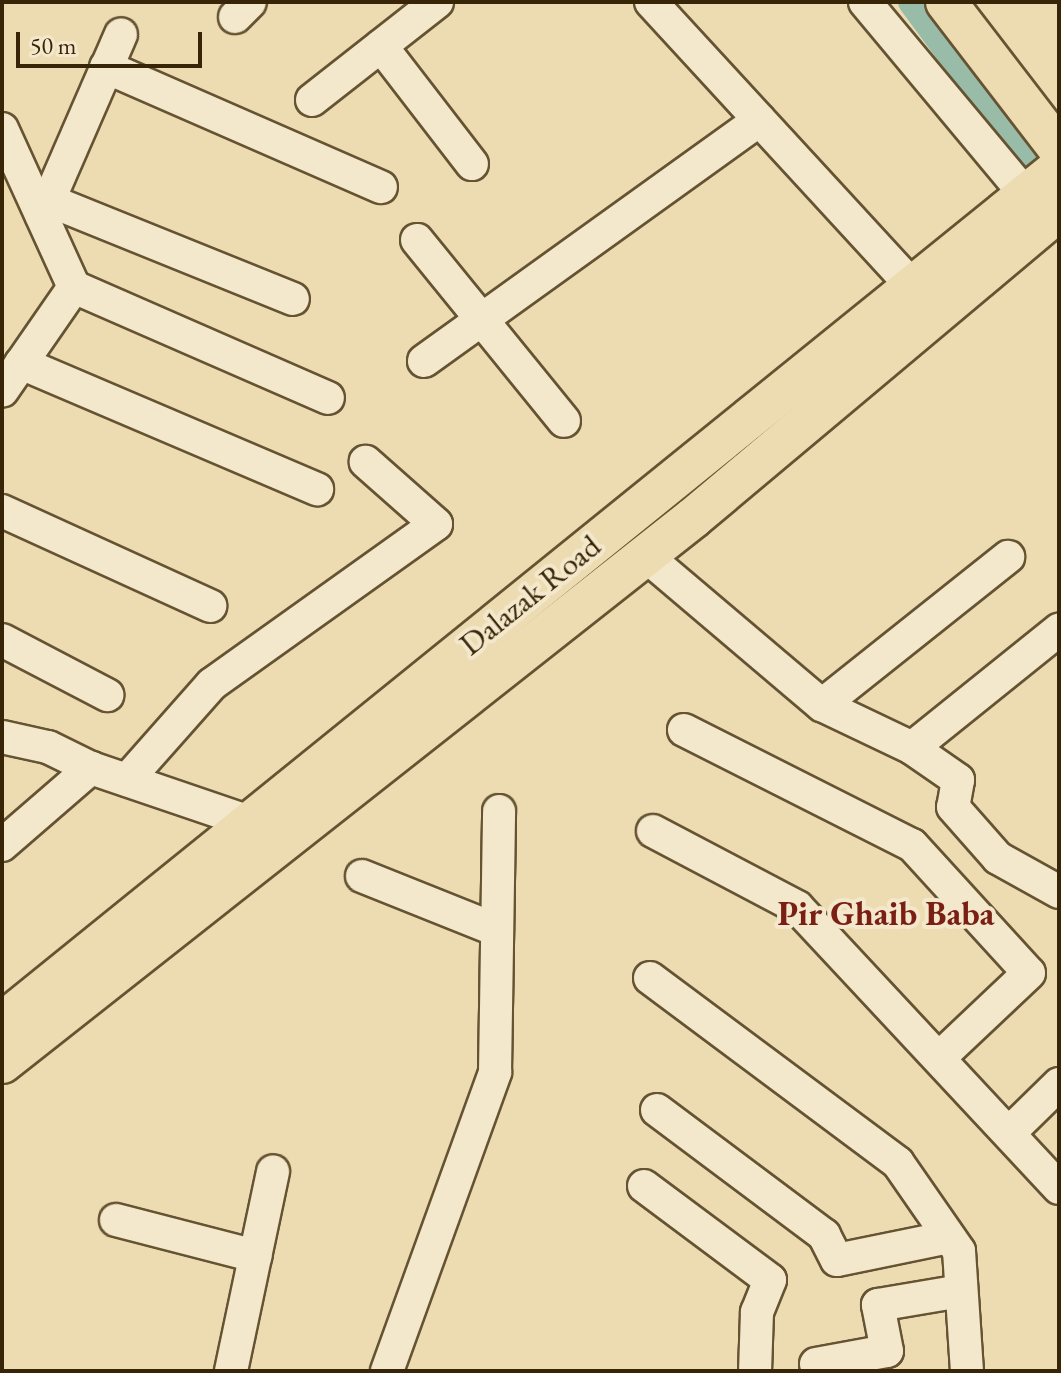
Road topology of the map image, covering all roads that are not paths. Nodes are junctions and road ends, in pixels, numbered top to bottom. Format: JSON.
{"nodes":[{"id":1,"x":437,"y":2,"type":"edge"},
{"id":2,"x":651,"y":2,"type":"edge"},
{"id":3,"x":865,"y":2,"type":"edge"},
{"id":4,"x":946,"y":2,"type":"edge"},
{"id":5,"x":121,"y":34,"type":"dead end"},
{"id":6,"x":381,"y":46,"type":"junction"},
{"id":7,"x":106,"y":67,"type":"junction"},
{"id":8,"x":312,"y":100,"type":"dead end"},
{"id":9,"x":759,"y":120,"type":"junction"},
{"id":10,"x":2,"y":129,"type":"edge"},
{"id":11,"x":1059,"y":149,"type":"edge"},
{"id":12,"x":472,"y":164,"type":"dead end"},
{"id":13,"x":381,"y":187,"type":"dead end"},
{"id":14,"x":2,"y":188,"type":"edge"},
{"id":15,"x":1049,"y":201,"type":"edge"},
{"id":16,"x":41,"y":206,"type":"junction"},
{"id":17,"x":417,"y":240,"type":"dead end"},
{"id":18,"x":911,"y":285,"type":"junction"},
{"id":19,"x":74,"y":287,"type":"junction"},
{"id":20,"x":293,"y":299,"type":"dead end"},
{"id":21,"x":483,"y":318,"type":"junction"},
{"id":22,"x":424,"y":361,"type":"dead end"},
{"id":23,"x":21,"y":363,"type":"junction"},
{"id":24,"x":2,"y":391,"type":"edge"},
{"id":25,"x":328,"y":398,"type":"dead end"},
{"id":26,"x":564,"y":421,"type":"dead end"},
{"id":27,"x":366,"y":462,"type":"dead end"},
{"id":28,"x":317,"y":489,"type":"dead end"},
{"id":29,"x":2,"y":511,"type":"edge"},
{"id":30,"x":646,"y":556,"type":"junction"},
{"id":31,"x":1008,"y":557,"type":"dead end"},
{"id":32,"x":210,"y":606,"type":"dead end"},
{"id":33,"x":1059,"y":630,"type":"edge"},
{"id":34,"x":2,"y":640,"type":"edge"},
{"id":35,"x":107,"y":695,"type":"dead end"},
{"id":36,"x":822,"y":705,"type":"junction"},
{"id":37,"x":684,"y":730,"type":"dead end"},
{"id":38,"x":2,"y":737,"type":"edge"},
{"id":39,"x":912,"y":748,"type":"junction"},
{"id":40,"x":91,"y":768,"type":"junction"},
{"id":41,"x":127,"y":780,"type":"junction"},
{"id":42,"x":499,"y":811,"type":"dead end"},
{"id":43,"x":653,"y":831,"type":"dead end"},
{"id":44,"x":252,"y":835,"type":"junction"},
{"id":45,"x":2,"y":845,"type":"edge"},
{"id":46,"x":362,"y":876,"type":"dead end"},
{"id":47,"x":1058,"y":887,"type":"edge"},
{"id":48,"x":497,"y":930,"type":"junction"},
{"id":49,"x":650,"y":978,"type":"dead end"},
{"id":50,"x":2,"y":1023,"type":"edge"},
{"id":51,"x":939,"y":1058,"type":"junction"},
{"id":52,"x":2,"y":1063,"type":"edge"},
{"id":53,"x":1059,"y":1084,"type":"edge"},
{"id":54,"x":657,"y":1110,"type":"dead end"},
{"id":55,"x":1009,"y":1133,"type":"junction"},
{"id":56,"x":273,"y":1171,"type":"dead end"},
{"id":57,"x":644,"y":1186,"type":"dead end"},
{"id":58,"x":1059,"y":1188,"type":"edge"},
{"id":59,"x":116,"y":1220,"type":"dead end"},
{"id":60,"x":949,"y":1237,"type":"junction"},
{"id":61,"x":255,"y":1256,"type":"junction"},
{"id":62,"x":961,"y":1291,"type":"junction"},
{"id":63,"x":816,"y":1364,"type":"dead end"},
{"id":64,"x":231,"y":1371,"type":"edge"},
{"id":65,"x":387,"y":1371,"type":"edge"},
{"id":66,"x":755,"y":1371,"type":"edge"},
{"id":67,"x":967,"y":1371,"type":"edge"}],
"edges":[{"from":1,"to":6,"type":"street"},
{"from":2,"to":9,"type":"street"},
{"from":3,"to":15,"type":"street"},
{"from":4,"to":11,"type":"main road"},
{"from":5,"to":7,"type":"street"},
{"from":6,"to":8,"type":"street"},
{"from":6,"to":12,"type":"street"},
{"from":7,"to":13,"type":"street"},
{"from":7,"to":16,"type":"street"},
{"from":9,"to":18,"type":"street"},
{"from":9,"to":21,"type":"street"},
{"from":10,"to":16,"type":"street"},
{"from":14,"to":16,"type":"street"},
{"from":15,"to":18,"type":"main road","name":"Dalazak Road"},
{"from":15,"to":30,"type":"main road","name":"Dalazak Road"},
{"from":16,"to":19,"type":"street"},
{"from":16,"to":20,"type":"street"},
{"from":17,"to":21,"type":"street"},
{"from":18,"to":44,"type":"main road","name":"Dalazak Road"},
{"from":19,"to":23,"type":"street"},
{"from":19,"to":25,"type":"street"},
{"from":21,"to":22,"type":"street"},
{"from":21,"to":26,"type":"street"},
{"from":23,"to":24,"type":"street"},
{"from":23,"to":28,"type":"street"},
{"from":27,"to":41,"type":"street"},
{"from":29,"to":32,"type":"street"},
{"from":30,"to":36,"type":"street"},
{"from":30,"to":44,"type":"main road","name":"Dalazak Road"},
{"from":31,"to":36,"type":"street"},
{"from":33,"to":39,"type":"street"},
{"from":34,"to":35,"type":"street"},
{"from":36,"to":39,"type":"street"},
{"from":37,"to":51,"type":"street"},
{"from":38,"to":40,"type":"street"},
{"from":39,"to":47,"type":"street"},
{"from":40,"to":41,"type":"street"},
{"from":40,"to":45,"type":"street"},
{"from":41,"to":44,"type":"street"},
{"from":42,"to":48,"type":"street"},
{"from":43,"to":51,"type":"street"},
{"from":44,"to":50,"type":"main road","name":"Dalazak Road"},
{"from":44,"to":52,"type":"main road","name":"Dalazak Road"},
{"from":46,"to":48,"type":"street"},
{"from":48,"to":65,"type":"street"},
{"from":49,"to":60,"type":"street"},
{"from":51,"to":55,"type":"street"},
{"from":53,"to":55,"type":"street"},
{"from":54,"to":60,"type":"street"},
{"from":55,"to":58,"type":"street"},
{"from":56,"to":61,"type":"street"},
{"from":57,"to":66,"type":"street"},
{"from":59,"to":61,"type":"street"},
{"from":60,"to":62,"type":"street"},
{"from":61,"to":64,"type":"street"},
{"from":62,"to":63,"type":"street"},
{"from":62,"to":67,"type":"street"}]}
